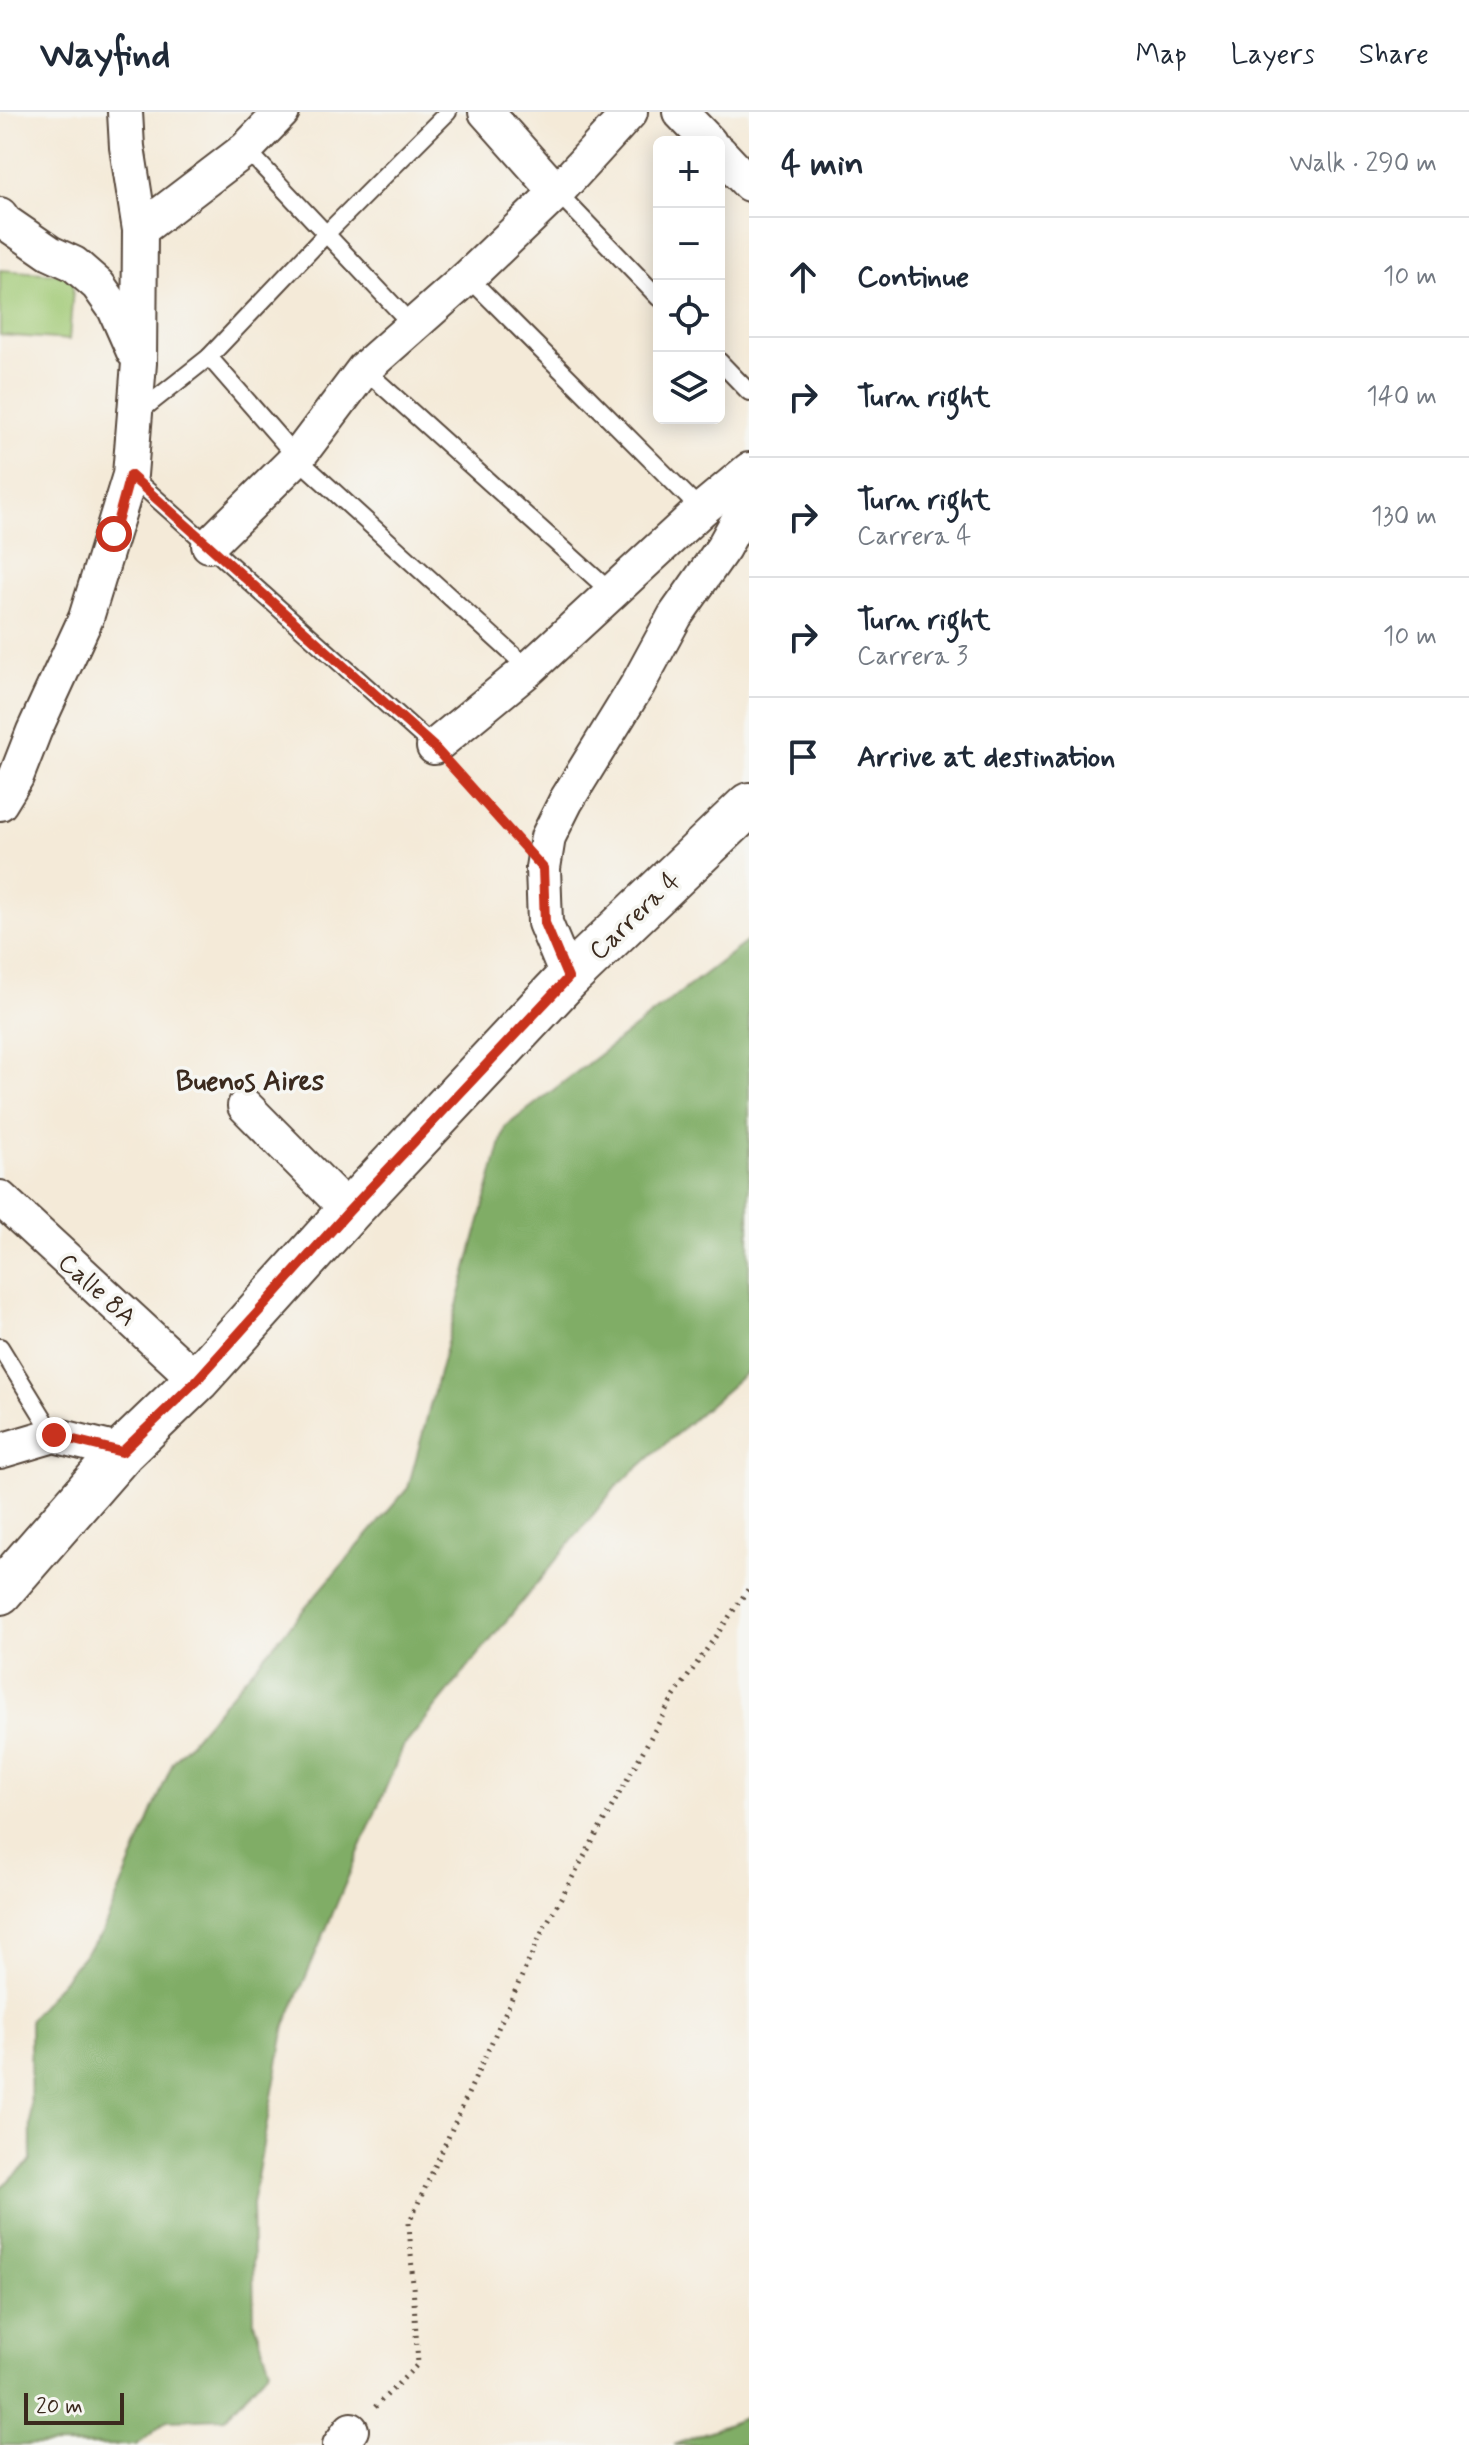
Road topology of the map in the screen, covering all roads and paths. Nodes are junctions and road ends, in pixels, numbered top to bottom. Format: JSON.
{"nodes":[{"id":1,"x":125,"y":112,"type":"edge"},
{"id":2,"x":282,"y":112,"type":"edge"},
{"id":3,"x":448,"y":112,"type":"edge"},
{"id":4,"x":486,"y":112,"type":"edge"},
{"id":5,"x":630,"y":112,"type":"edge"},
{"id":6,"x":680,"y":112,"type":"edge"},
{"id":7,"x":703,"y":136,"type":"edge"},
{"id":8,"x":246,"y":149,"type":"junction"},
{"id":9,"x":725,"y":158,"type":"edge"},
{"id":10,"x":749,"y":184,"type":"edge"},
{"id":11,"x":557,"y":192,"type":"junction"},
{"id":12,"x":0,"y":215,"type":"edge"},
{"id":13,"x":140,"y":230,"type":"junction"},
{"id":14,"x":325,"y":235,"type":"junction"},
{"id":15,"x":468,"y":277,"type":"junction"},
{"id":16,"x":653,"y":292,"type":"edge"},
{"id":17,"x":414,"y":327,"type":"junction"},
{"id":18,"x":209,"y":357,"type":"junction"},
{"id":19,"x":139,"y":363,"type":"junction"},
{"id":20,"x":725,"y":367,"type":"edge"},
{"id":21,"x":364,"y":369,"type":"junction"},
{"id":22,"x":749,"y":392,"type":"edge"},
{"id":23,"x":134,"y":417,"type":"junction"},
{"id":24,"x":297,"y":458,"type":"junction"},
{"id":25,"x":749,"y":470,"type":"edge"},
{"id":26,"x":130,"y":475,"type":"junction"},
{"id":27,"x":749,"y":501,"type":"edge"},
{"id":28,"x":701,"y":510,"type":"junction"},
{"id":29,"x":209,"y":545,"type":"junction"},
{"id":30,"x":613,"y":594,"type":"junction"},
{"id":31,"x":529,"y":669,"type":"junction"},
{"id":32,"x":434,"y":747,"type":"junction"},
{"id":33,"x":0,"y":803,"type":"edge"},
{"id":34,"x":749,"y":805,"type":"edge"},
{"id":35,"x":543,"y":868,"type":"junction"},
{"id":36,"x":568,"y":978,"type":"junction"},
{"id":37,"x":245,"y":1106,"type":"dead end"},
{"id":38,"x":0,"y":1198,"type":"edge"},
{"id":39,"x":349,"y":1211,"type":"junction"},
{"id":40,"x":0,"y":1347,"type":"edge"},
{"id":41,"x":197,"y":1380,"type":"junction"},
{"id":42,"x":54,"y":1435,"type":"junction"},
{"id":43,"x":0,"y":1451,"type":"edge"},
{"id":44,"x":122,"y":1452,"type":"junction"},
{"id":45,"x":749,"y":1588,"type":"edge"},
{"id":46,"x":0,"y":1592,"type":"edge"},
{"id":47,"x":346,"y":2437,"type":"edge"}],
"edges":[{"from":1,"to":13,"type":"street"},
{"from":2,"to":8,"type":"street"},
{"from":3,"to":14,"type":"lane"},
{"from":4,"to":11,"type":"street"},
{"from":5,"to":11,"type":"street"},
{"from":6,"to":7,"type":"street"},
{"from":8,"to":13,"type":"street"},
{"from":8,"to":14,"type":"lane"},
{"from":9,"to":10,"type":"street"},
{"from":11,"to":15,"type":"street"},
{"from":11,"to":16,"type":"lane"},
{"from":12,"to":19,"type":"street"},
{"from":13,"to":19,"type":"street"},
{"from":14,"to":17,"type":"lane"},
{"from":14,"to":18,"type":"lane"},
{"from":15,"to":17,"type":"street"},
{"from":15,"to":28,"type":"lane"},
{"from":17,"to":21,"type":"street"},
{"from":18,"to":23,"type":"lane"},
{"from":18,"to":24,"type":"lane"},
{"from":19,"to":23,"type":"street"},
{"from":20,"to":22,"type":"lane"},
{"from":21,"to":24,"type":"street"},
{"from":21,"to":30,"type":"lane"},
{"from":23,"to":26,"type":"street"},
{"from":24,"to":29,"type":"street"},
{"from":24,"to":31,"type":"lane"},
{"from":25,"to":28,"type":"street"},
{"from":26,"to":29,"type":"lane"},
{"from":26,"to":33,"type":"street"},
{"from":27,"to":35,"type":"street"},
{"from":28,"to":30,"type":"street"},
{"from":29,"to":32,"type":"lane"},
{"from":30,"to":31,"type":"street"},
{"from":31,"to":32,"type":"street"},
{"from":32,"to":35,"type":"path"},
{"from":34,"to":36,"type":"main road","name":"Carrera 4"},
{"from":35,"to":36,"type":"street"},
{"from":36,"to":39,"type":"main road","name":"Carrera 4"},
{"from":37,"to":39,"type":"street"},
{"from":38,"to":41,"type":"street","name":"Calle 8A"},
{"from":39,"to":41,"type":"main road","name":"Carrera 4"},
{"from":40,"to":42,"type":"lane"},
{"from":41,"to":44,"type":"main road","name":"Carrera 4"},
{"from":42,"to":43,"type":"street"},
{"from":42,"to":44,"type":"street"},
{"from":44,"to":46,"type":"main road","name":"Carrera 4"},
{"from":45,"to":47,"type":"path"}]}
